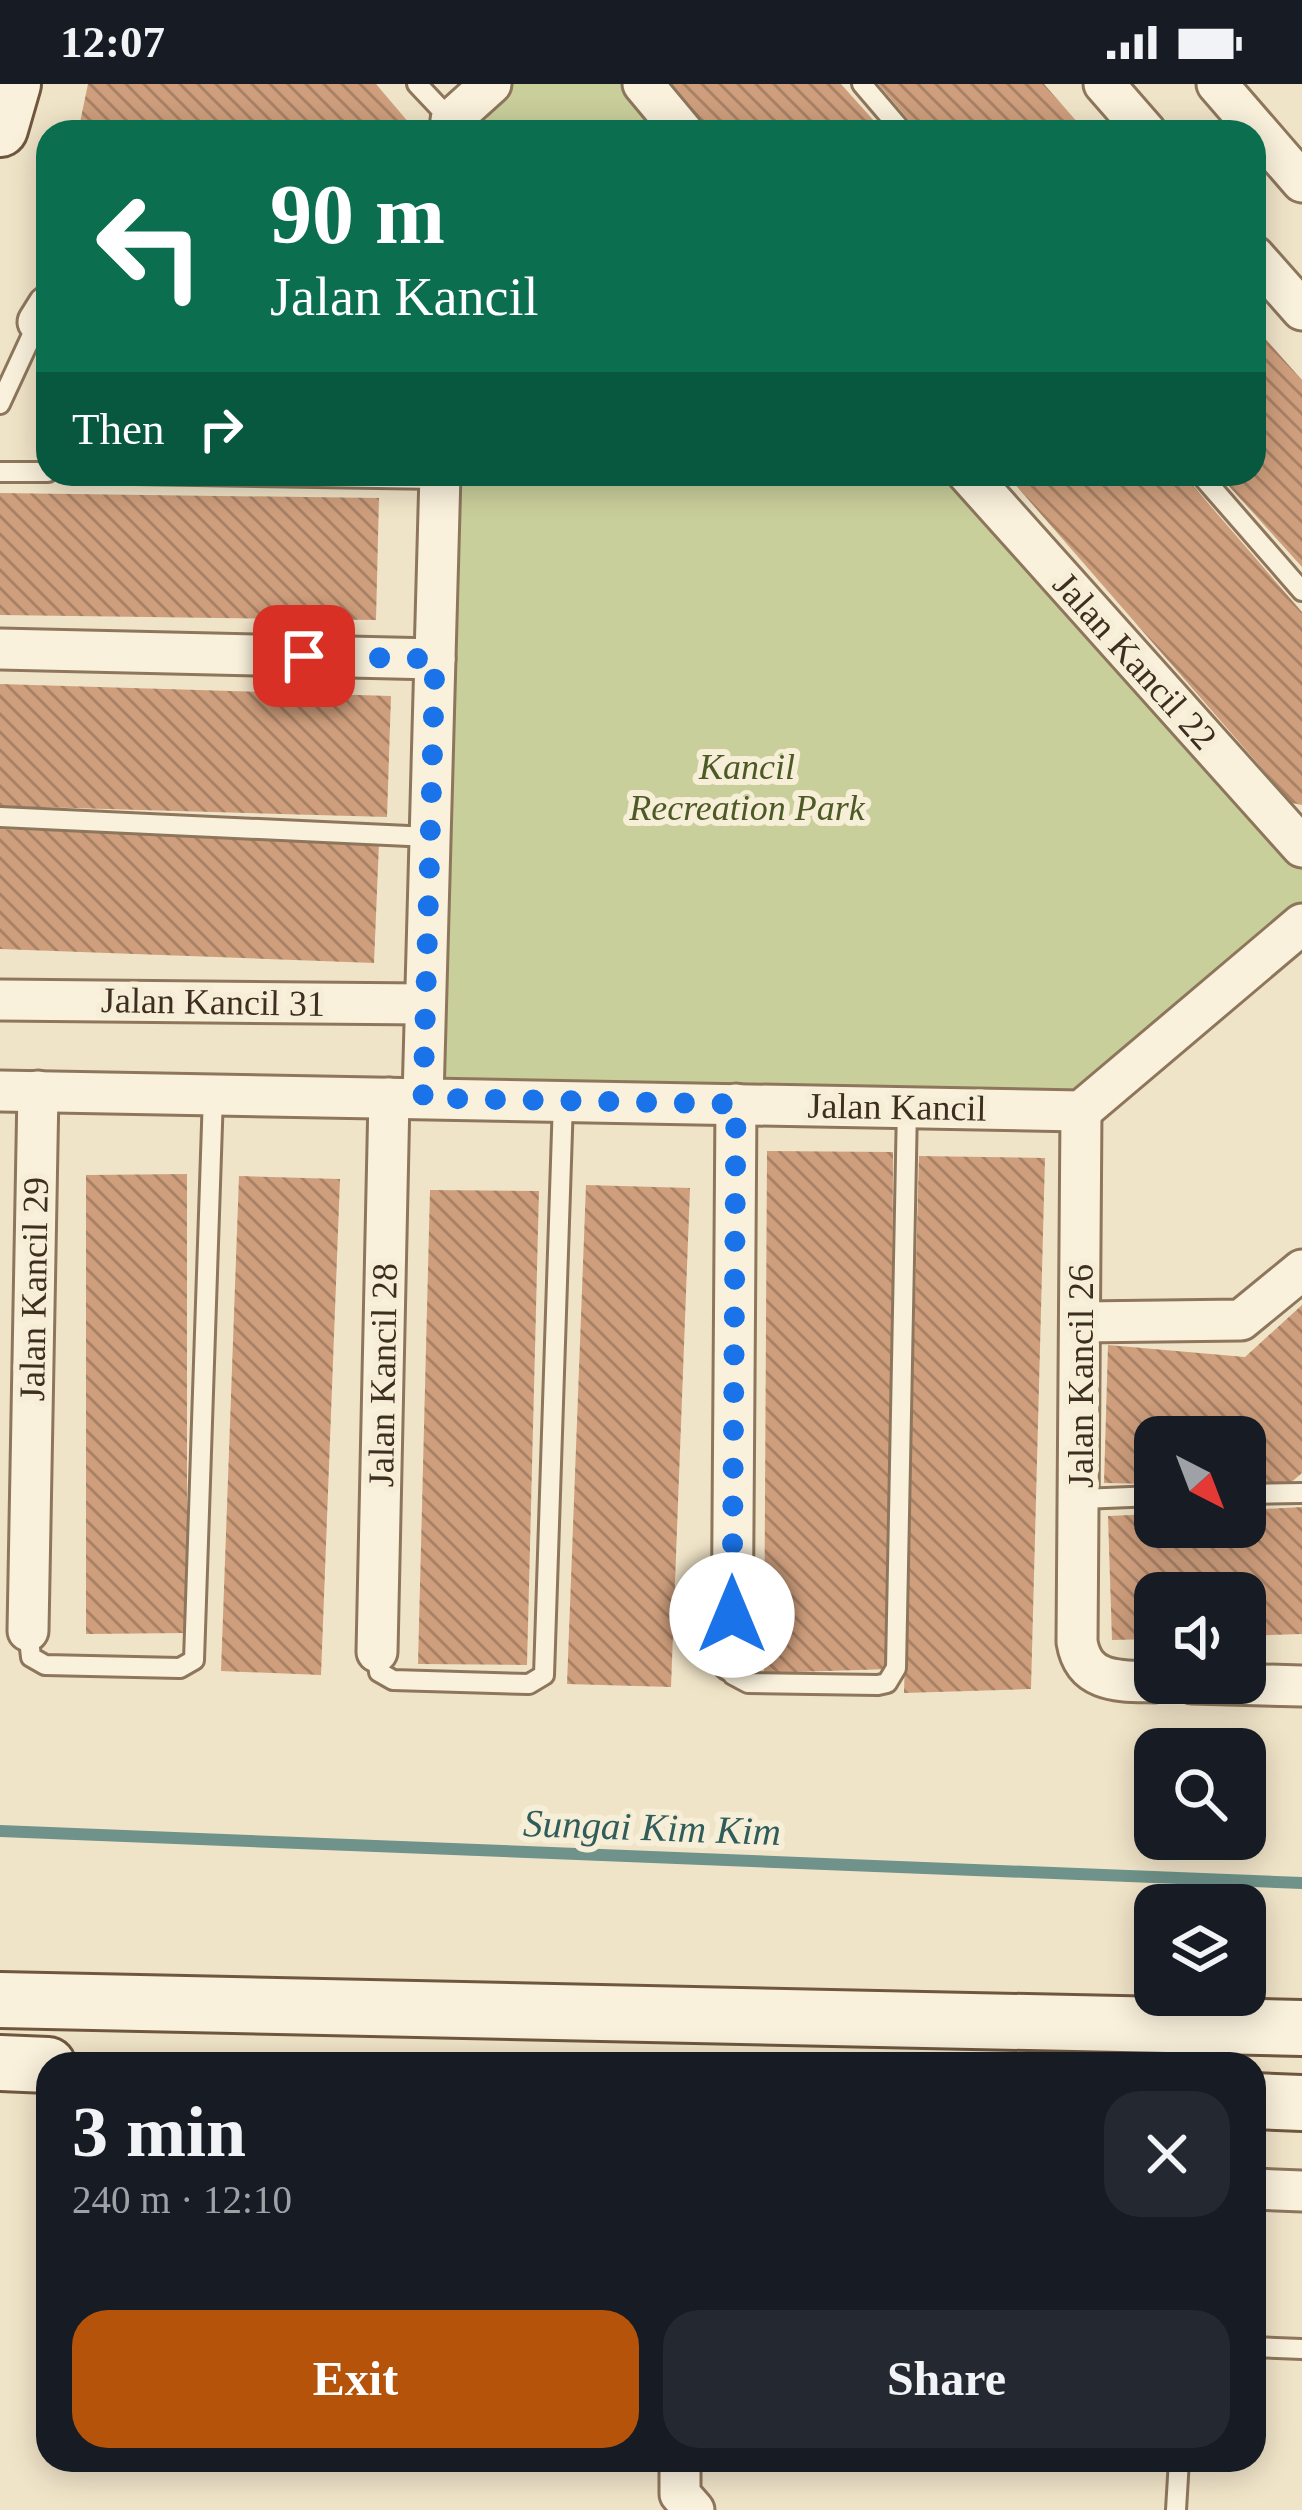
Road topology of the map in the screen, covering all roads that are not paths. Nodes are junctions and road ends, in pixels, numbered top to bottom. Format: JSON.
{"nodes":[{"id":1,"x":13,"y":84,"type":"edge"},
{"id":2,"x":417,"y":84,"type":"edge"},
{"id":3,"x":491,"y":84,"type":"edge"},
{"id":4,"x":643,"y":84,"type":"edge"},
{"id":5,"x":862,"y":84,"type":"edge"},
{"id":6,"x":1104,"y":84,"type":"edge"},
{"id":7,"x":1217,"y":84,"type":"edge"},
{"id":8,"x":446,"y":120,"type":"edge"},
{"id":9,"x":457,"y":120,"type":"edge"},
{"id":10,"x":672,"y":120,"type":"edge"},
{"id":11,"x":893,"y":120,"type":"edge"},
{"id":12,"x":1136,"y":120,"type":"edge"},
{"id":13,"x":1252,"y":120,"type":"edge"},
{"id":14,"x":0,"y":129,"type":"edge"},
{"id":15,"x":1266,"y":134,"type":"edge"},
{"id":16,"x":1297,"y":166,"type":"edge"},
{"id":17,"x":1266,"y":270,"type":"edge"},
{"id":18,"x":1302,"y":310,"type":"edge"},
{"id":19,"x":36,"y":329,"type":"edge"},
{"id":20,"x":0,"y":404,"type":"edge"},
{"id":21,"x":0,"y":472,"type":"edge"},
{"id":22,"x":36,"y":472,"type":"edge"},
{"id":23,"x":440,"y":486,"type":"edge"},
{"id":24,"x":979,"y":486,"type":"edge"},
{"id":25,"x":1210,"y":486,"type":"edge"},
{"id":26,"x":1302,"y":591,"type":"edge"},
{"id":27,"x":0,"y":649,"type":"edge"},
{"id":28,"x":435,"y":659,"type":"junction"},
{"id":29,"x":0,"y":817,"type":"edge"},
{"id":30,"x":430,"y":837,"type":"junction"},
{"id":31,"x":1302,"y":848,"type":"edge"},
{"id":32,"x":1302,"y":924,"type":"edge"},
{"id":33,"x":0,"y":1000,"type":"edge"},
{"id":34,"x":425,"y":1004,"type":"junction"},
{"id":35,"x":19,"y":1091,"type":"edge"},
{"id":36,"x":213,"y":1095,"type":"junction"},
{"id":37,"x":406,"y":1098,"type":"junction"},
{"id":38,"x":563,"y":1101,"type":"junction"},
{"id":39,"x":736,"y":1104,"type":"junction"},
{"id":40,"x":907,"y":1107,"type":"junction"},
{"id":41,"x":1081,"y":1111,"type":"junction"},
{"id":42,"x":1302,"y":1270,"type":"edge"},
{"id":43,"x":1082,"y":1322,"type":"junction"},
{"id":44,"x":1302,"y":1493,"type":"edge"},
{"id":45,"x":1266,"y":1494,"type":"edge"},
{"id":46,"x":1134,"y":1497,"type":"edge"},
{"id":47,"x":1081,"y":1499,"type":"junction"},
{"id":48,"x":28,"y":1631,"type":"joint"},
{"id":49,"x":377,"y":1652,"type":"joint"},
{"id":50,"x":731,"y":1661,"type":"joint"},
{"id":51,"x":1134,"y":1680,"type":"edge"},
{"id":52,"x":1266,"y":1685,"type":"edge"},
{"id":53,"x":1302,"y":1686,"type":"edge"},
{"id":54,"x":0,"y":2000,"type":"edge"},
{"id":55,"x":1302,"y":2028,"type":"edge"},
{"id":56,"x":0,"y":2063,"type":"edge"},
{"id":57,"x":36,"y":2064,"type":"edge"},
{"id":58,"x":1266,"y":2102,"type":"edge"},
{"id":59,"x":1302,"y":2103,"type":"edge"},
{"id":60,"x":1266,"y":2190,"type":"edge"},
{"id":61,"x":1302,"y":2191,"type":"edge"},
{"id":62,"x":1266,"y":2348,"type":"edge"},
{"id":63,"x":1302,"y":2349,"type":"edge"},
{"id":64,"x":680,"y":2472,"type":"edge"},
{"id":65,"x":1178,"y":2472,"type":"edge"},
{"id":66,"x":694,"y":2510,"type":"edge"},
{"id":67,"x":1176,"y":2510,"type":"edge"}],
"edges":[{"from":1,"to":14,"type":"main road"},
{"from":2,"to":8,"type":"lane"},
{"from":3,"to":9,"type":"street"},
{"from":4,"to":10,"type":"street"},
{"from":5,"to":11,"type":"lane"},
{"from":6,"to":12,"type":"street"},
{"from":7,"to":13,"type":"street"},
{"from":15,"to":16,"type":"street"},
{"from":17,"to":18,"type":"street"},
{"from":19,"to":20,"type":"lane"},
{"from":21,"to":22,"type":"lane"},
{"from":23,"to":28,"type":"street"},
{"from":24,"to":31,"type":"street","name":"Jalan Kancil 22"},
{"from":25,"to":26,"type":"lane"},
{"from":27,"to":28,"type":"street"},
{"from":28,"to":30,"type":"street"},
{"from":29,"to":30,"type":"lane"},
{"from":30,"to":34,"type":"street"},
{"from":32,"to":41,"type":"street"},
{"from":33,"to":34,"type":"street","name":"Jalan Kancil 31"},
{"from":34,"to":37,"type":"street"},
{"from":35,"to":36,"type":"street","name":"Jalan Kancil"},
{"from":35,"to":48,"type":"street","name":"Jalan Kancil 29"},
{"from":36,"to":37,"type":"street","name":"Jalan Kancil"},
{"from":36,"to":48,"type":"lane"},
{"from":37,"to":38,"type":"street","name":"Jalan Kancil"},
{"from":37,"to":49,"type":"street","name":"Jalan Kancil 28"},
{"from":38,"to":39,"type":"street","name":"Jalan Kancil"},
{"from":38,"to":49,"type":"lane"},
{"from":39,"to":40,"type":"street","name":"Jalan Kancil"},
{"from":39,"to":50,"type":"street"},
{"from":40,"to":41,"type":"street","name":"Jalan Kancil"},
{"from":40,"to":50,"type":"lane"},
{"from":41,"to":43,"type":"street","name":"Jalan Kancil 26"},
{"from":42,"to":43,"type":"street"},
{"from":43,"to":47,"type":"street","name":"Jalan Kancil 26"},
{"from":44,"to":45,"type":"lane"},
{"from":46,"to":47,"type":"lane"},
{"from":47,"to":51,"type":"street","name":"Jalan Kancil 26"},
{"from":52,"to":53,"type":"street"},
{"from":54,"to":55,"type":"main road"},
{"from":56,"to":57,"type":"main road"},
{"from":58,"to":59,"type":"main road"},
{"from":60,"to":61,"type":"street"},
{"from":62,"to":63,"type":"lane"},
{"from":64,"to":66,"type":"street"},
{"from":65,"to":67,"type":"lane"}]}
